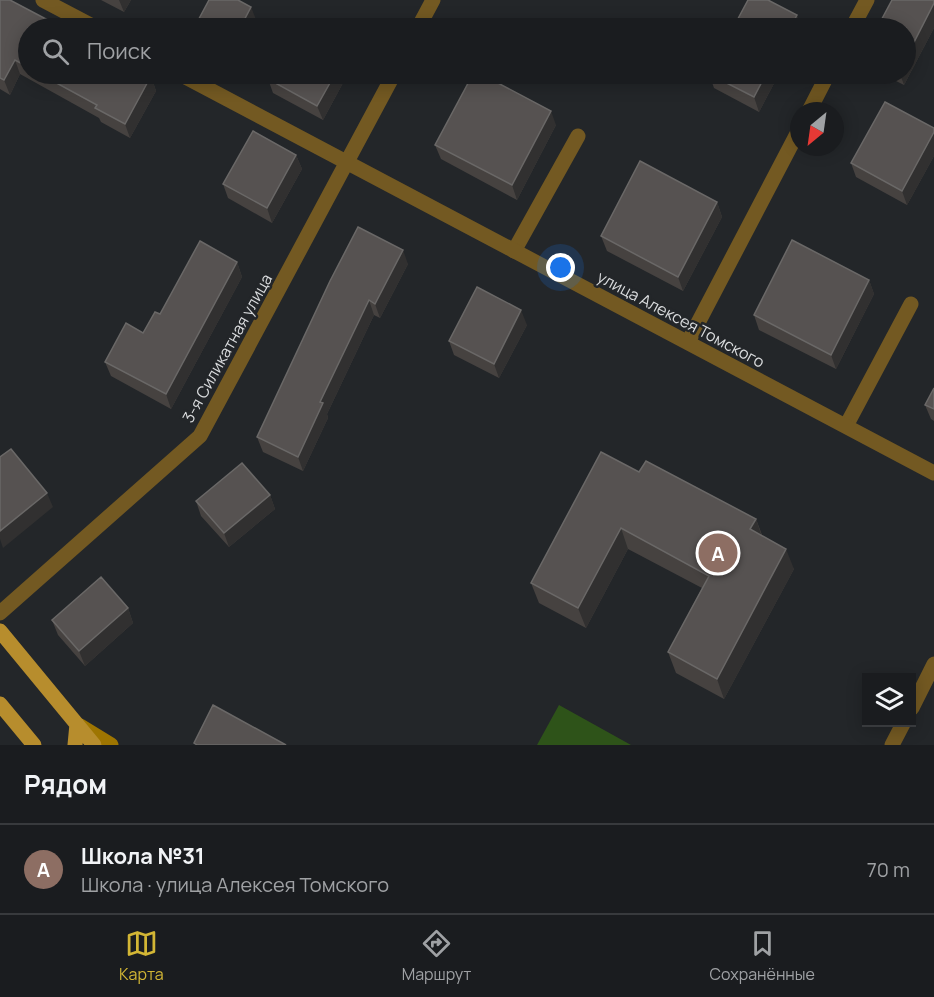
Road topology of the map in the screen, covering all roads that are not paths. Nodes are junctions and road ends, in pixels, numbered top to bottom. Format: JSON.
{"nodes":[{"id":1,"x":43,"y":0,"type":"edge"},
{"id":2,"x":432,"y":0,"type":"edge"},
{"id":3,"x":867,"y":0,"type":"edge"},
{"id":4,"x":77,"y":18,"type":"edge"},
{"id":5,"x":423,"y":18,"type":"edge"},
{"id":6,"x":857,"y":18,"type":"edge"},
{"id":7,"x":199,"y":84,"type":"edge"},
{"id":8,"x":389,"y":84,"type":"edge"},
{"id":9,"x":823,"y":84,"type":"edge"},
{"id":10,"x":814,"y":102,"type":"edge"},
{"id":11,"x":578,"y":136,"type":"dead end"},
{"id":12,"x":790,"y":147,"type":"edge"},
{"id":13,"x":347,"y":163,"type":"junction"},
{"id":14,"x":514,"y":251,"type":"junction"},
{"id":15,"x":911,"y":304,"type":"dead end"},
{"id":16,"x":688,"y":342,"type":"junction"},
{"id":17,"x":846,"y":426,"type":"junction"},
{"id":18,"x":934,"y":473,"type":"edge"},
{"id":19,"x":0,"y":613,"type":"edge"},
{"id":20,"x":0,"y":631,"type":"edge"},
{"id":21,"x":934,"y":664,"type":"edge"},
{"id":22,"x":916,"y":700,"type":"edge"},
{"id":23,"x":0,"y":704,"type":"edge"},
{"id":24,"x":77,"y":724,"type":"junction"},
{"id":25,"x":902,"y":727,"type":"edge"},
{"id":26,"x":34,"y":745,"type":"edge"},
{"id":27,"x":75,"y":745,"type":"edge"},
{"id":28,"x":94,"y":745,"type":"edge"},
{"id":29,"x":111,"y":745,"type":"edge"},
{"id":30,"x":892,"y":745,"type":"edge"}],
"edges":[{"from":1,"to":4,"type":"street"},
{"from":2,"to":5,"type":"street"},
{"from":3,"to":6,"type":"street"},
{"from":7,"to":13,"type":"street","name":"улица Алексея Томского"},
{"from":8,"to":13,"type":"street","name":"3-я Силикатная улица"},
{"from":9,"to":10,"type":"street"},
{"from":11,"to":14,"type":"street"},
{"from":12,"to":16,"type":"street"},
{"from":13,"to":14,"type":"street","name":"улица Алексея Томского"},
{"from":13,"to":19,"type":"street","name":"3-я Силикатная улица"},
{"from":14,"to":16,"type":"street","name":"улица Алексея Томского"},
{"from":15,"to":17,"type":"street"},
{"from":16,"to":17,"type":"street","name":"улица Алексея Томского"},
{"from":17,"to":18,"type":"street","name":"улица Алексея Томского"},
{"from":20,"to":24,"type":"main road"},
{"from":21,"to":22,"type":"street"},
{"from":23,"to":26,"type":"main road"},
{"from":24,"to":27,"type":"main road"},
{"from":24,"to":28,"type":"main road"},
{"from":24,"to":29,"type":"street"},
{"from":25,"to":30,"type":"street"}]}
